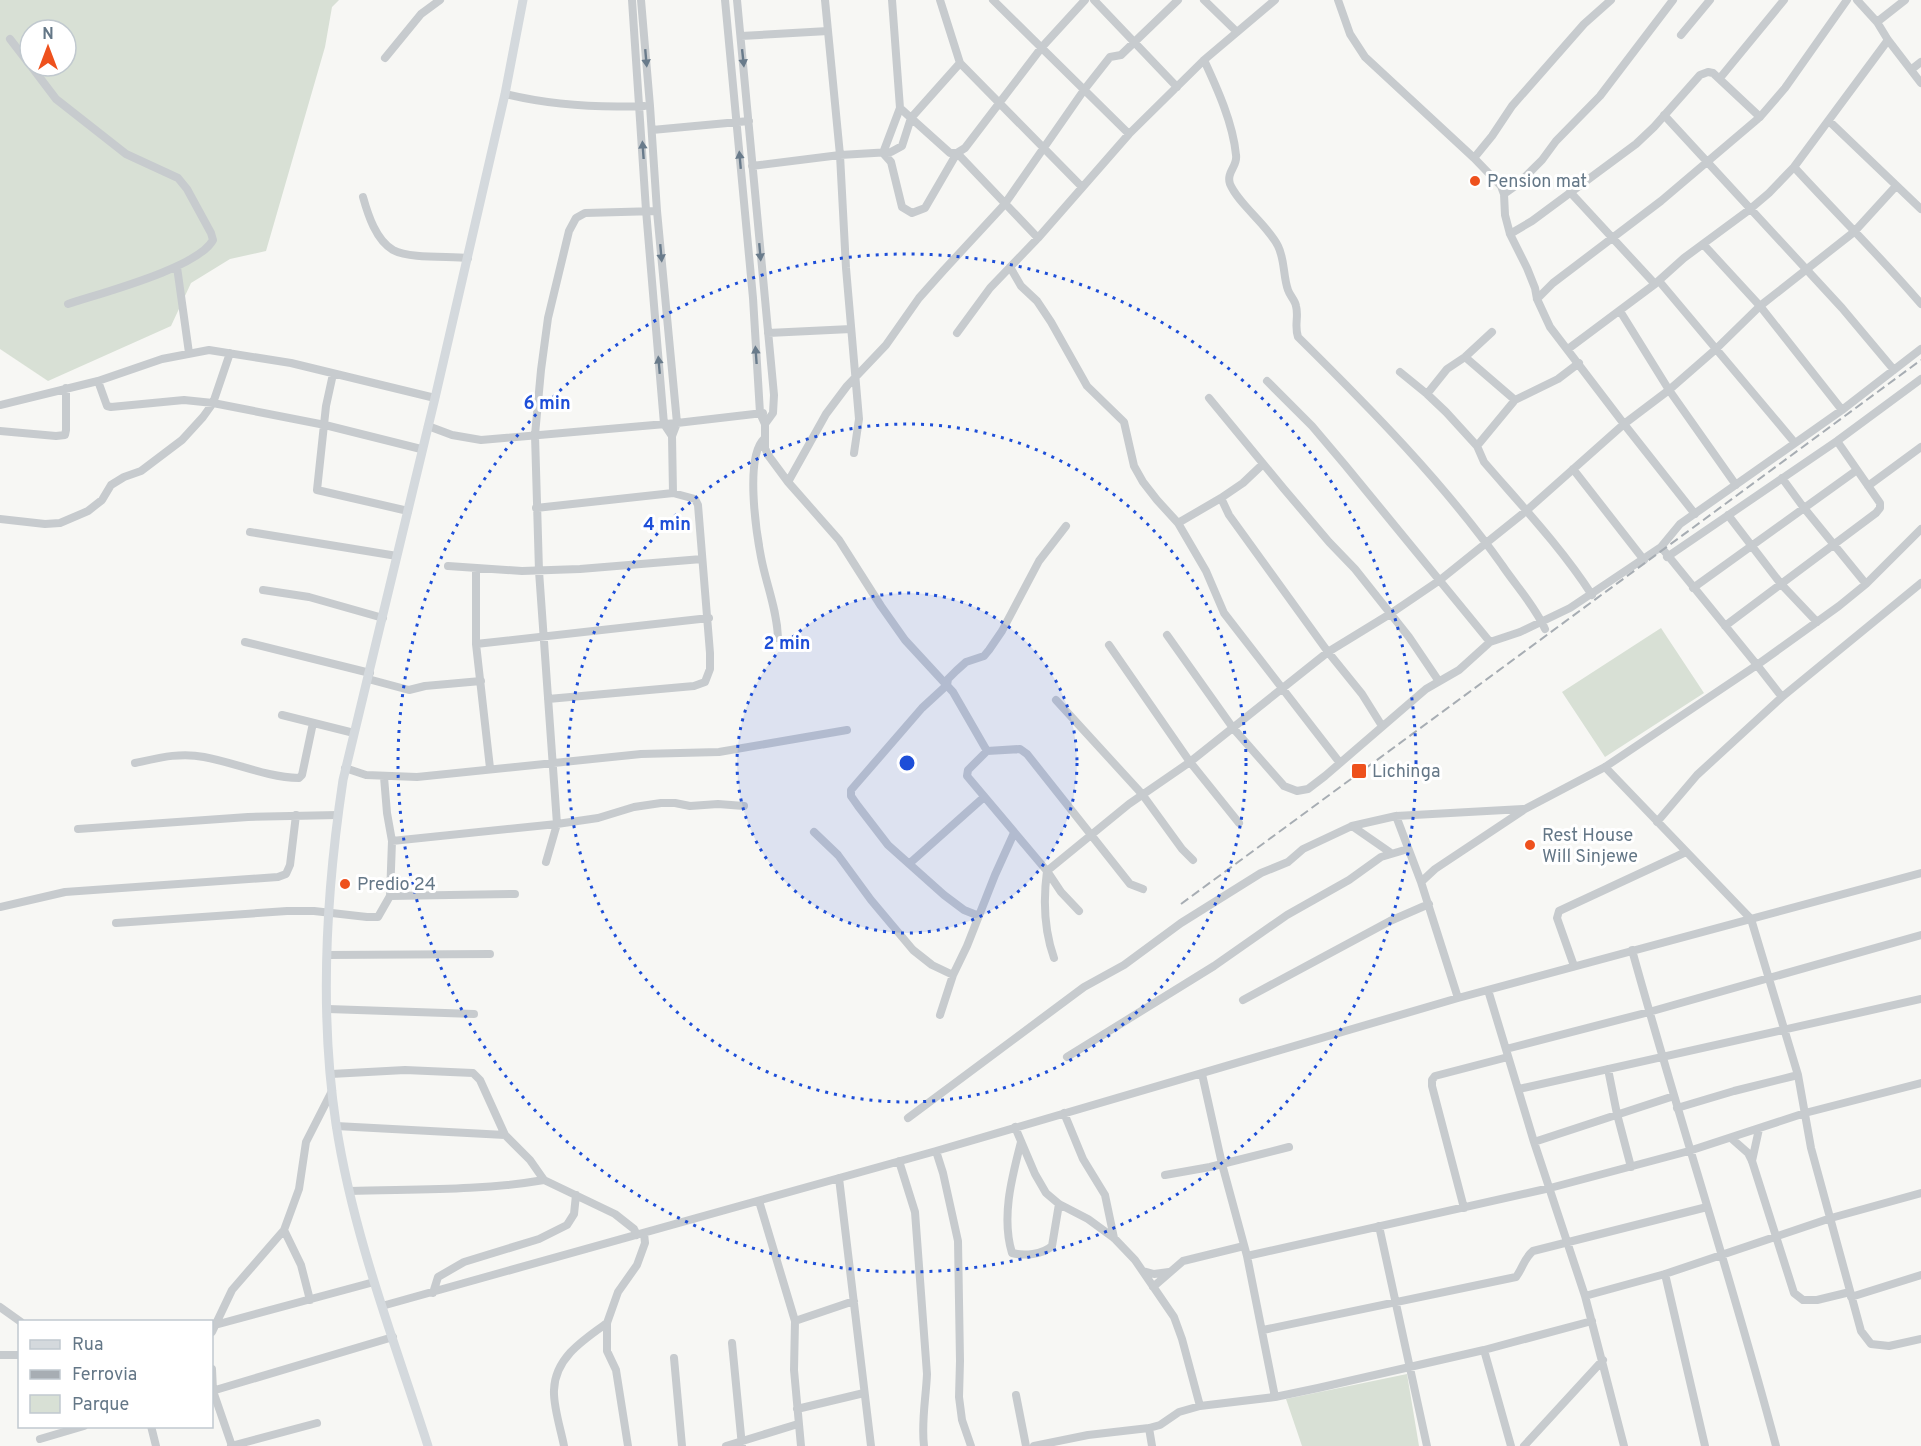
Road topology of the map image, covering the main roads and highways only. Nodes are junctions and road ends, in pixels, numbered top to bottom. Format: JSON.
{"nodes":[{"id":1,"x":523,"y":0,"type":"edge"},
{"id":2,"x":429,"y":1446,"type":"edge"}],
"edges":[{"from":1,"to":2,"type":"main road"}]}
